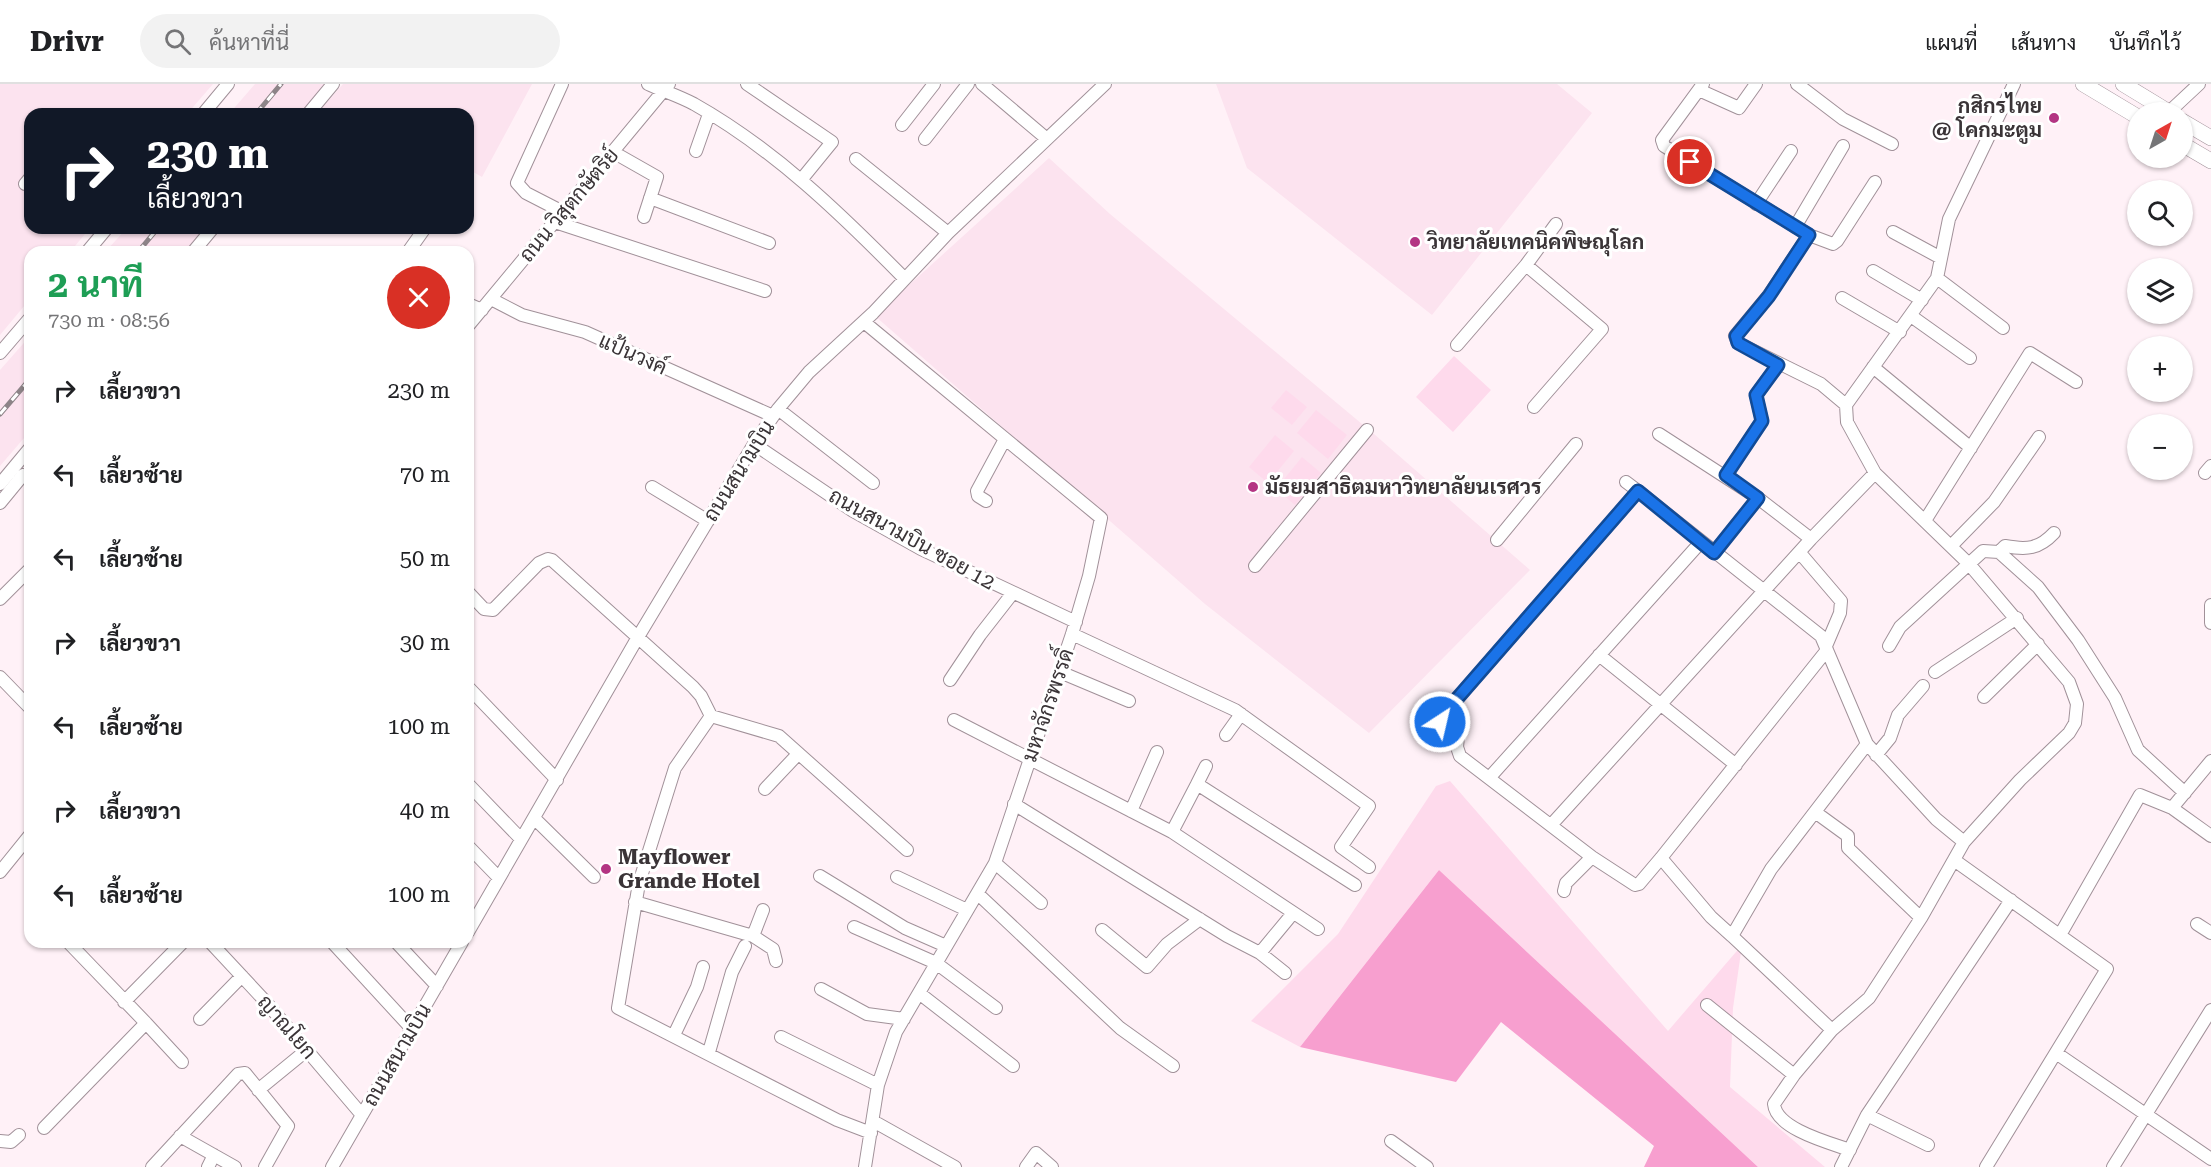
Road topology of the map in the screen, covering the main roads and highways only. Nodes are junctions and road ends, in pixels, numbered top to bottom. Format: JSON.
{"nodes":[{"id":1,"x":2083,"y":84,"type":"edge"},
{"id":2,"x":2125,"y":84,"type":"edge"},
{"id":3,"x":2153,"y":102,"type":"edge"},
{"id":4,"x":2127,"y":110,"type":"edge"},
{"id":5,"x":2193,"y":127,"type":"edge"},
{"id":6,"x":2211,"y":138,"type":"edge"},
{"id":7,"x":2193,"y":150,"type":"edge"},
{"id":8,"x":2211,"y":161,"type":"edge"}],
"edges":[{"from":1,"to":4,"type":"main road"},
{"from":2,"to":3,"type":"main road"},
{"from":5,"to":6,"type":"main road"},
{"from":7,"to":8,"type":"main road"}]}
